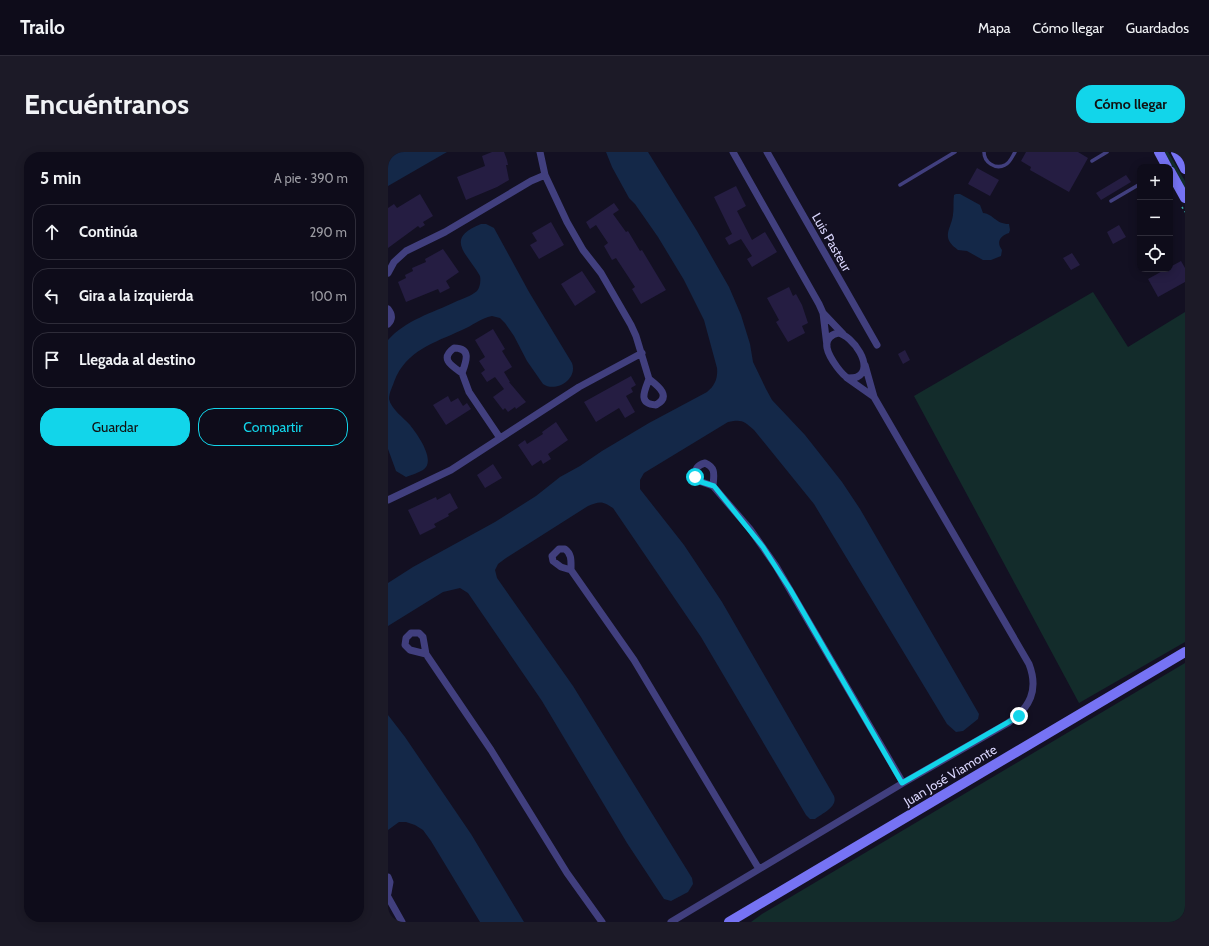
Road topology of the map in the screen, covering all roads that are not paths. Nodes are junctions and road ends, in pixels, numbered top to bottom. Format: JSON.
{"nodes":[{"id":1,"x":540,"y":152,"type":"edge"},
{"id":2,"x":733,"y":152,"type":"edge"},
{"id":3,"x":767,"y":152,"type":"edge"},
{"id":4,"x":955,"y":152,"type":"edge"},
{"id":5,"x":984,"y":152,"type":"edge"},
{"id":6,"x":1015,"y":152,"type":"edge"},
{"id":7,"x":1107,"y":152,"type":"edge"},
{"id":8,"x":1159,"y":152,"type":"edge"},
{"id":9,"x":1176,"y":152,"type":"edge"},
{"id":10,"x":1092,"y":160,"type":"dead end"},
{"id":11,"x":1166,"y":164,"type":"edge"},
{"id":12,"x":1185,"y":169,"type":"edge"},
{"id":13,"x":545,"y":175,"type":"junction"},
{"id":14,"x":1173,"y":177,"type":"edge"},
{"id":15,"x":900,"y":185,"type":"dead end"},
{"id":16,"x":1137,"y":186,"type":"edge"},
{"id":17,"x":1185,"y":198,"type":"edge"},
{"id":18,"x":1111,"y":201,"type":"dead end"},
{"id":19,"x":388,"y":273,"type":"edge"},
{"id":20,"x":388,"y":309,"type":"edge"},
{"id":21,"x":823,"y":313,"type":"junction"},
{"id":22,"x":388,"y":324,"type":"edge"},
{"id":23,"x":843,"y":334,"type":"junction"},
{"id":24,"x":877,"y":345,"type":"dead end"},
{"id":25,"x":827,"y":346,"type":"junction"},
{"id":26,"x":642,"y":353,"type":"junction"},
{"id":27,"x":865,"y":365,"type":"junction"},
{"id":28,"x":462,"y":373,"type":"dead end"},
{"id":29,"x":847,"y":378,"type":"junction"},
{"id":30,"x":649,"y":379,"type":"dead end"},
{"id":31,"x":874,"y":397,"type":"junction"},
{"id":32,"x":500,"y":438,"type":"junction"},
{"id":33,"x":714,"y":486,"type":"dead end"},
{"id":34,"x":388,"y":500,"type":"edge"},
{"id":35,"x":571,"y":570,"type":"dead end"},
{"id":36,"x":1185,"y":652,"type":"edge"},
{"id":37,"x":426,"y":654,"type":"dead end"},
{"id":38,"x":902,"y":783,"type":"junction"},
{"id":39,"x":759,"y":869,"type":"junction"},
{"id":40,"x":388,"y":877,"type":"edge"},
{"id":41,"x":388,"y":893,"type":"edge"},
{"id":42,"x":388,"y":897,"type":"edge"},
{"id":43,"x":402,"y":922,"type":"edge"},
{"id":44,"x":602,"y":922,"type":"edge"},
{"id":45,"x":671,"y":922,"type":"edge"},
{"id":46,"x":729,"y":922,"type":"edge"}],
"edges":[{"from":1,"to":13,"type":"street"},
{"from":2,"to":21,"type":"street"},
{"from":3,"to":24,"type":"street","name":"Luis Pasteur"},
{"from":4,"to":15,"type":"lane"},
{"from":5,"to":6,"type":"lane"},
{"from":7,"to":10,"type":"lane"},
{"from":8,"to":11,"type":"street"},
{"from":9,"to":12,"type":"street"},
{"from":13,"to":19,"type":"street"},
{"from":13,"to":26,"type":"street"},
{"from":14,"to":17,"type":"street"},
{"from":16,"to":18,"type":"lane"},
{"from":20,"to":22,"type":"street"},
{"from":21,"to":23,"type":"street"},
{"from":21,"to":25,"type":"street"},
{"from":23,"to":25,"type":"street"},
{"from":23,"to":27,"type":"street"},
{"from":25,"to":29,"type":"street"},
{"from":26,"to":30,"type":"street"},
{"from":26,"to":32,"type":"street"},
{"from":27,"to":29,"type":"street"},
{"from":27,"to":31,"type":"street"},
{"from":28,"to":32,"type":"street"},
{"from":29,"to":31,"type":"street"},
{"from":31,"to":38,"type":"street"},
{"from":32,"to":34,"type":"street"},
{"from":33,"to":38,"type":"street"},
{"from":35,"to":39,"type":"street"},
{"from":36,"to":46,"type":"street","name":"Juan José Viamonte"},
{"from":37,"to":44,"type":"street"},
{"from":38,"to":39,"type":"street"},
{"from":39,"to":45,"type":"street"},
{"from":40,"to":41,"type":"street"},
{"from":42,"to":43,"type":"street"}]}
